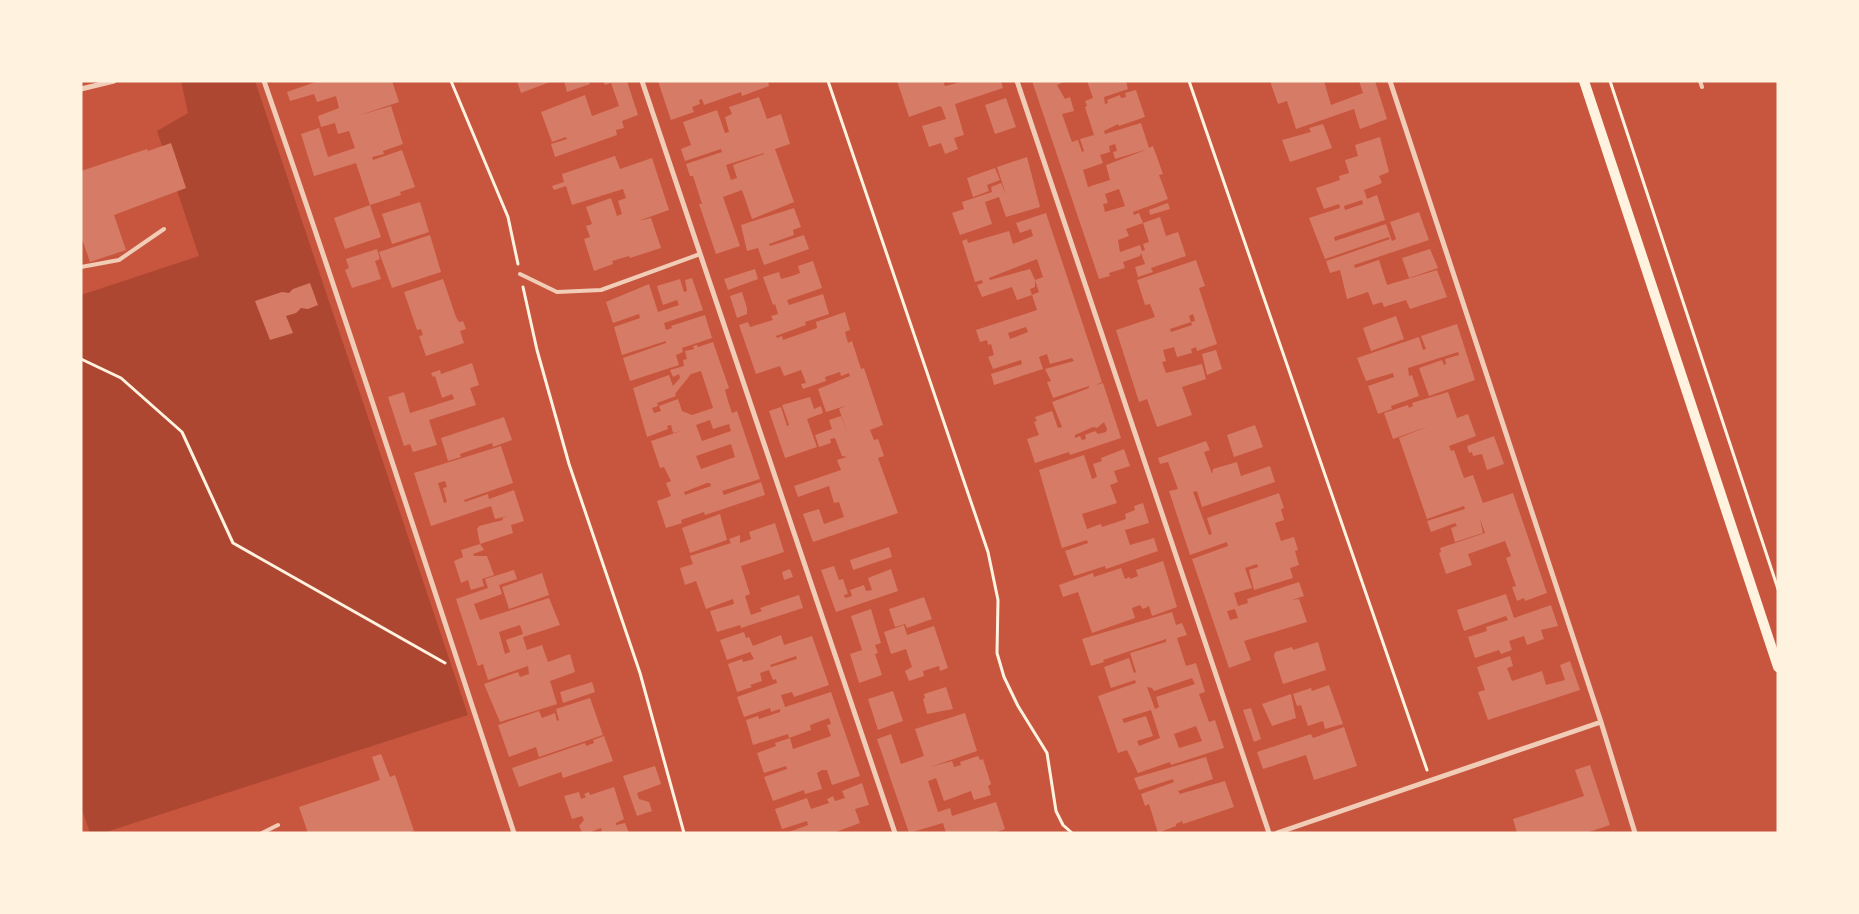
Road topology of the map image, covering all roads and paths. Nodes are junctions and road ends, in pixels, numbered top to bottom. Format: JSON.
{"nodes":[{"id":1,"x":114,"y":81,"type":"edge"},
{"id":2,"x":264,"y":81,"type":"edge"},
{"id":3,"x":451,"y":81,"type":"edge"},
{"id":4,"x":642,"y":81,"type":"edge"},
{"id":5,"x":828,"y":81,"type":"edge"},
{"id":6,"x":1017,"y":81,"type":"edge"},
{"id":7,"x":1189,"y":81,"type":"edge"},
{"id":8,"x":1390,"y":81,"type":"edge"},
{"id":9,"x":1584,"y":81,"type":"edge"},
{"id":10,"x":1610,"y":81,"type":"edge"},
{"id":11,"x":1700,"y":81,"type":"edge"},
{"id":12,"x":1702,"y":87,"type":"dead end"},
{"id":13,"x":81,"y":89,"type":"edge"},
{"id":14,"x":164,"y":229,"type":"dead end"},
{"id":15,"x":700,"y":254,"type":"junction"},
{"id":16,"x":81,"y":268,"type":"edge"},
{"id":17,"x":520,"y":274,"type":"junction"},
{"id":18,"x":81,"y":359,"type":"edge"},
{"id":19,"x":1778,"y":589,"type":"edge"},
{"id":20,"x":1778,"y":667,"type":"edge"},
{"id":21,"x":460,"y":671,"type":"junction"},
{"id":22,"x":1601,"y":722,"type":"junction"},
{"id":23,"x":1431,"y":780,"type":"junction"},
{"id":24,"x":278,"y":825,"type":"dead end"},
{"id":25,"x":262,"y":833,"type":"edge"},
{"id":26,"x":514,"y":833,"type":"edge"},
{"id":27,"x":684,"y":833,"type":"edge"},
{"id":28,"x":895,"y":833,"type":"edge"},
{"id":29,"x":1072,"y":833,"type":"edge"},
{"id":30,"x":1269,"y":833,"type":"edge"},
{"id":31,"x":1277,"y":833,"type":"edge"},
{"id":32,"x":1635,"y":833,"type":"edge"}],
"edges":[{"from":1,"to":13,"type":"street"},
{"from":2,"to":21,"type":"street"},
{"from":3,"to":17,"type":"path"},
{"from":4,"to":15,"type":"street"},
{"from":5,"to":29,"type":"path"},
{"from":6,"to":30,"type":"street"},
{"from":7,"to":23,"type":"path"},
{"from":8,"to":22,"type":"street"},
{"from":9,"to":20,"type":"main road"},
{"from":10,"to":19,"type":"path"},
{"from":11,"to":12,"type":"lane"},
{"from":14,"to":16,"type":"lane"},
{"from":15,"to":17,"type":"lane"},
{"from":15,"to":28,"type":"street"},
{"from":17,"to":27,"type":"path"},
{"from":18,"to":21,"type":"path"},
{"from":21,"to":26,"type":"street"},
{"from":22,"to":23,"type":"street"},
{"from":22,"to":32,"type":"street"},
{"from":23,"to":31,"type":"street"},
{"from":24,"to":25,"type":"lane"}]}
